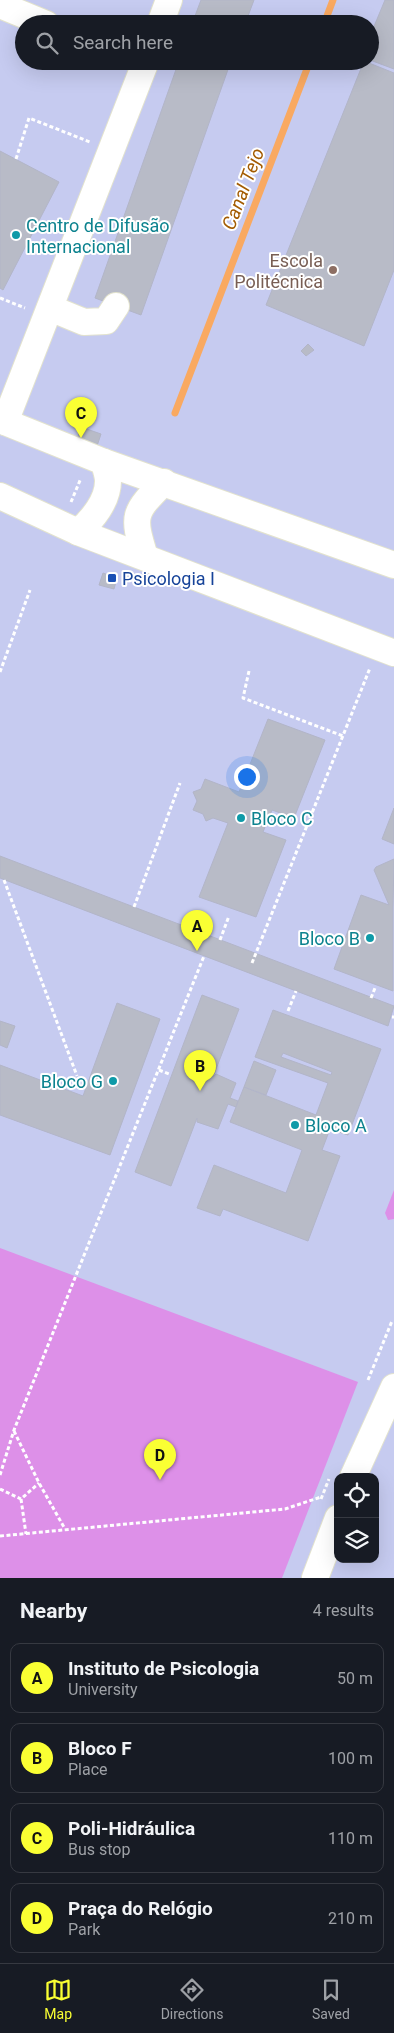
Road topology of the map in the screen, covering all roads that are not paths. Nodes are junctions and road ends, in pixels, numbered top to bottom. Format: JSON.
{"nodes":[{"id":1,"x":169,"y":0,"type":"edge"},
{"id":2,"x":0,"y":5,"type":"edge"},
{"id":3,"x":24,"y":15,"type":"edge"},
{"id":4,"x":163,"y":15,"type":"edge"},
{"id":5,"x":140,"y":70,"type":"edge"},
{"id":6,"x":116,"y":306,"type":"dead end"},
{"id":7,"x":50,"y":308,"type":"junction"},
{"id":8,"x":3,"y":421,"type":"edge"},
{"id":9,"x":96,"y":459,"type":"junction"},
{"id":10,"x":164,"y":482,"type":"junction"},
{"id":11,"x":0,"y":496,"type":"edge"},
{"id":12,"x":71,"y":529,"type":"junction"},
{"id":13,"x":146,"y":557,"type":"junction"},
{"id":14,"x":393,"y":561,"type":"edge"},
{"id":15,"x":386,"y":650,"type":"edge"},
{"id":16,"x":394,"y":1387,"type":"edge"},
{"id":17,"x":355,"y":1473,"type":"edge"},
{"id":18,"x":334,"y":1533,"type":"edge"},
{"id":19,"x":324,"y":1571,"type":"edge"}],
"edges":[{"from":1,"to":4,"type":"street"},
{"from":2,"to":3,"type":"street"},
{"from":5,"to":7,"type":"street"},
{"from":6,"to":7,"type":"street"},
{"from":7,"to":8,"type":"street"},
{"from":8,"to":9,"type":"street"},
{"from":9,"to":10,"type":"street"},
{"from":9,"to":12,"type":"street"},
{"from":10,"to":13,"type":"street"},
{"from":10,"to":14,"type":"street"},
{"from":11,"to":12,"type":"street"},
{"from":12,"to":13,"type":"street"},
{"from":13,"to":15,"type":"street"},
{"from":16,"to":17,"type":"street"},
{"from":18,"to":19,"type":"street"}]}
